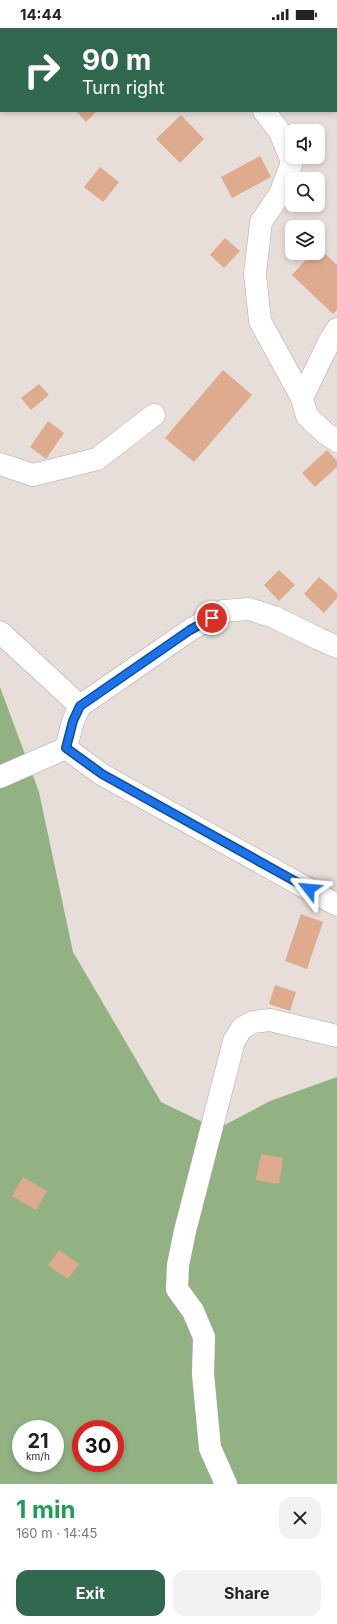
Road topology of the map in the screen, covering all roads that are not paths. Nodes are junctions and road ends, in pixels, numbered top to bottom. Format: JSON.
{"nodes":[{"id":1,"x":265,"y":112,"type":"edge"},
{"id":2,"x":337,"y":329,"type":"edge"},
{"id":3,"x":302,"y":398,"type":"junction"},
{"id":4,"x":154,"y":415,"type":"dead end"},
{"id":5,"x":337,"y":441,"type":"edge"},
{"id":6,"x":0,"y":464,"type":"edge"},
{"id":7,"x":0,"y":632,"type":"edge"},
{"id":8,"x":337,"y":646,"type":"edge"},
{"id":9,"x":80,"y":706,"type":"junction"},
{"id":10,"x":66,"y":748,"type":"junction"},
{"id":11,"x":0,"y":777,"type":"edge"},
{"id":12,"x":337,"y":905,"type":"edge"},
{"id":13,"x":337,"y":1036,"type":"edge"},
{"id":14,"x":226,"y":1484,"type":"edge"}],
"edges":[{"from":1,"to":3,"type":"street"},
{"from":2,"to":3,"type":"street"},
{"from":3,"to":5,"type":"street"},
{"from":4,"to":6,"type":"street"},
{"from":7,"to":9,"type":"street"},
{"from":8,"to":9,"type":"street"},
{"from":9,"to":10,"type":"street"},
{"from":10,"to":11,"type":"street"},
{"from":10,"to":12,"type":"street"},
{"from":13,"to":14,"type":"street"}]}
